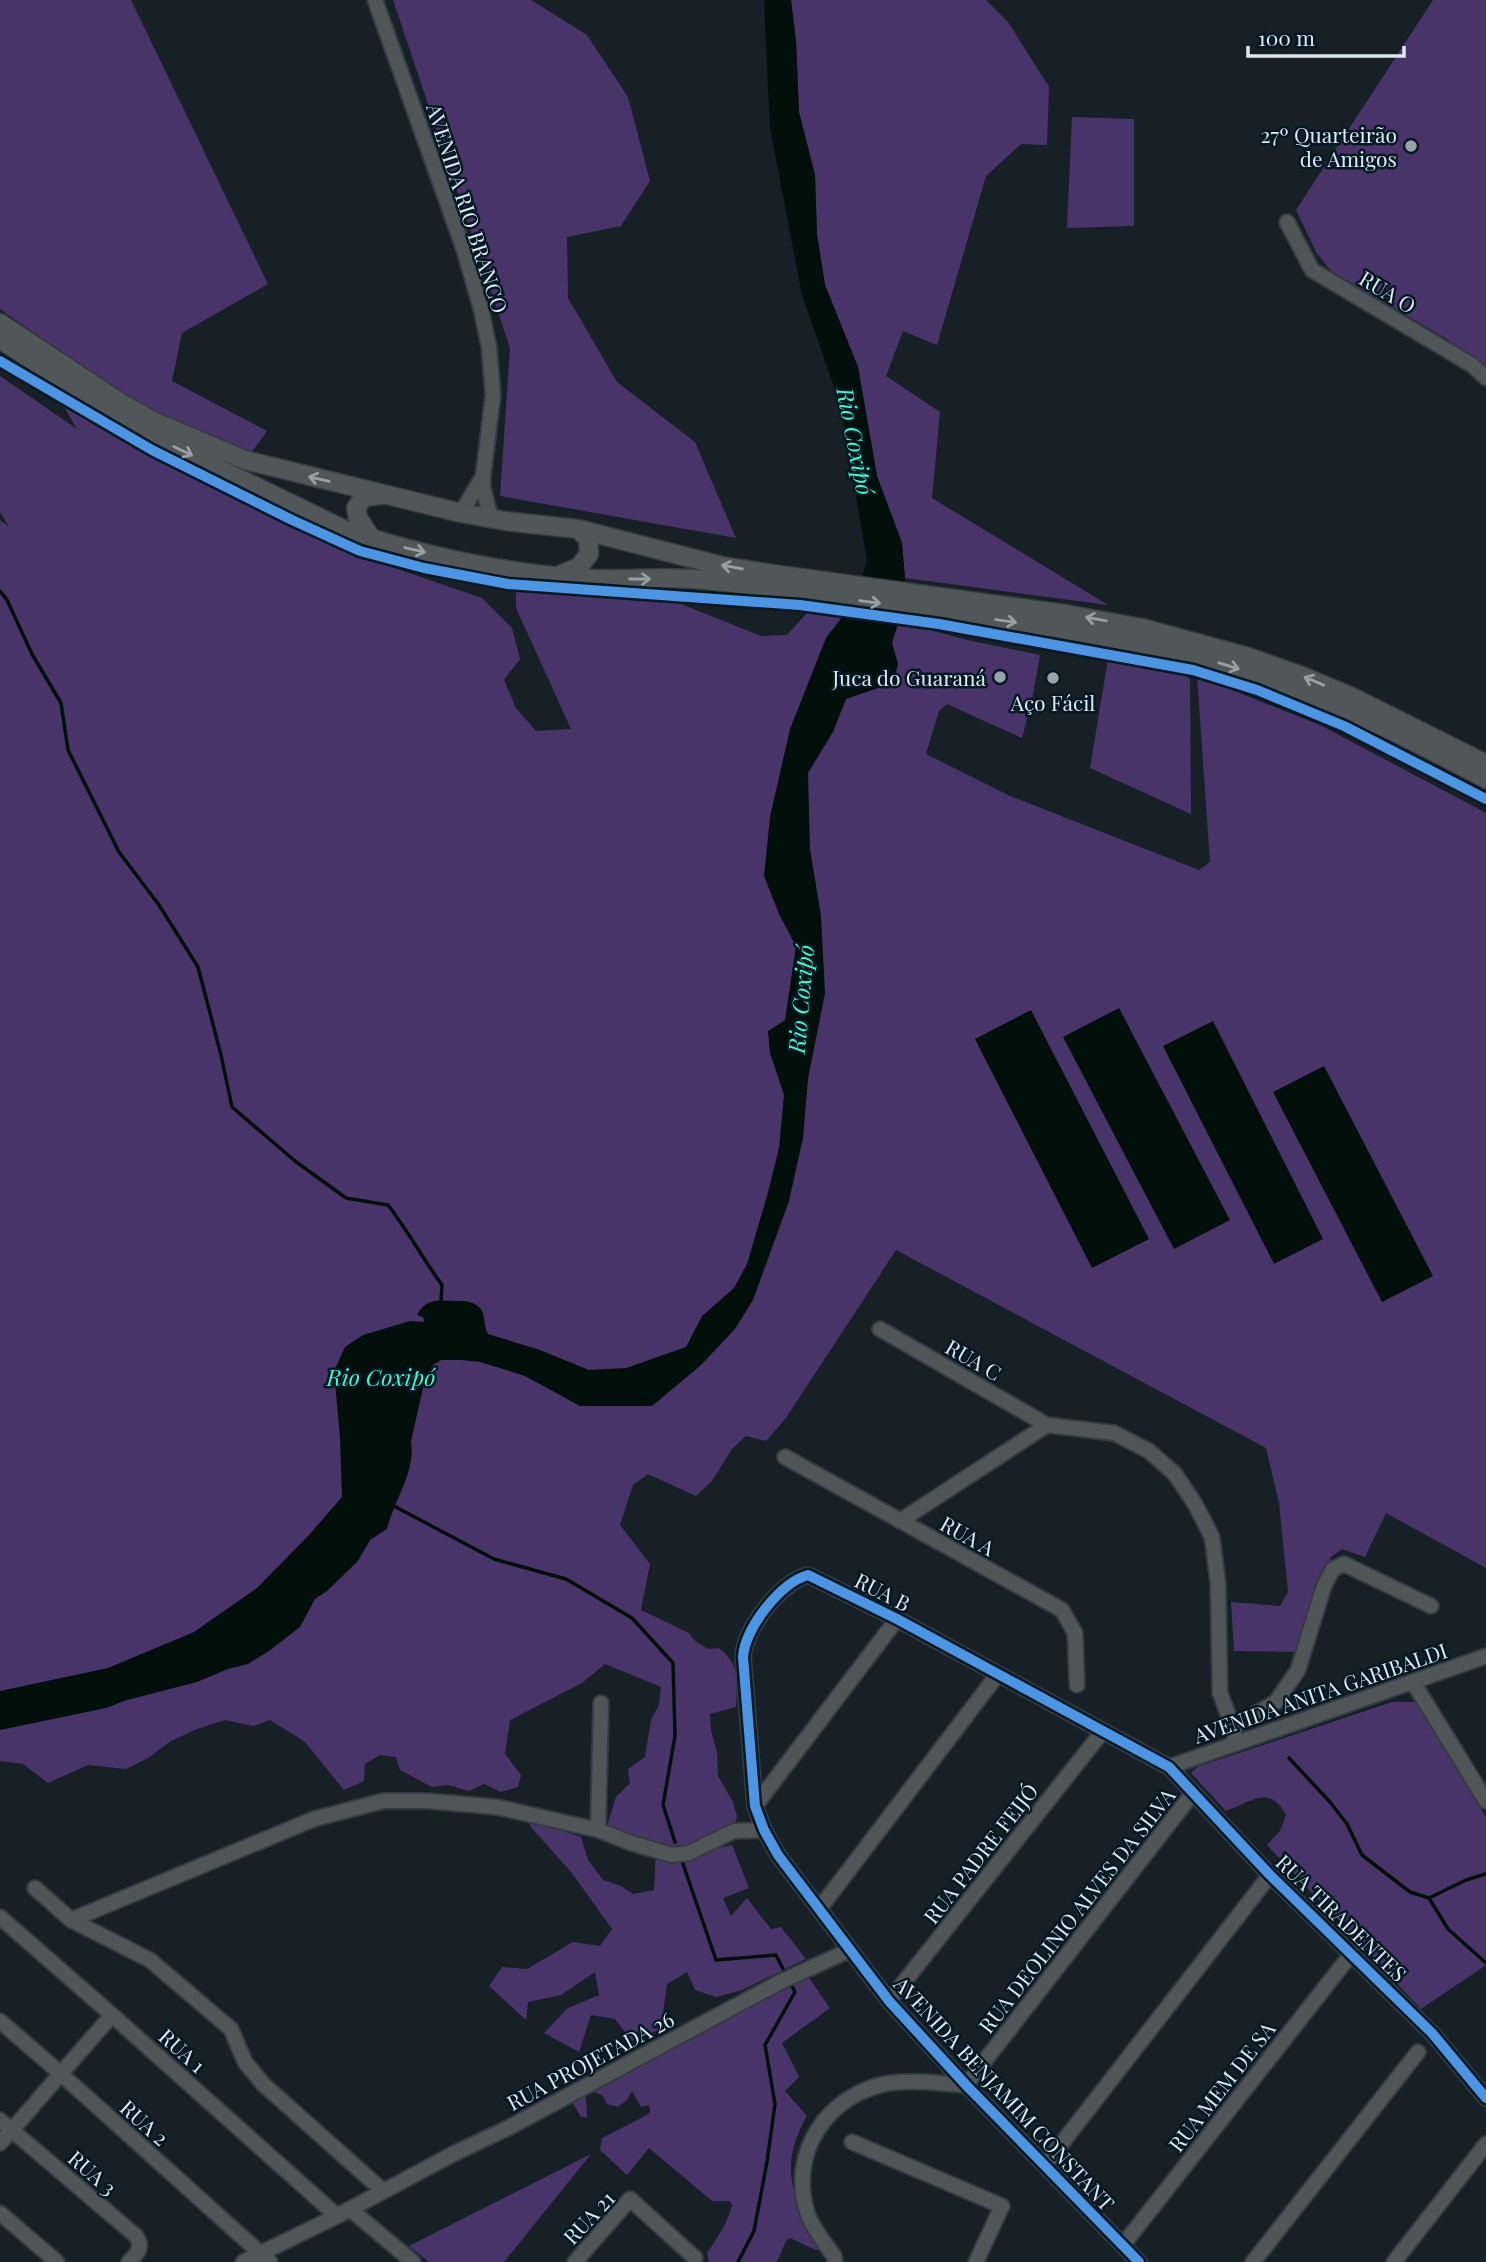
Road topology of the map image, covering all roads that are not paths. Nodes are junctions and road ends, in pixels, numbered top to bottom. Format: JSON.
{"nodes":[{"id":1,"x":375,"y":0,"type":"edge"},
{"id":2,"x":1287,"y":222,"type":"dead end"},
{"id":3,"x":0,"y":323,"type":"edge"},
{"id":4,"x":0,"y":340,"type":"edge"},
{"id":5,"x":1486,"y":378,"type":"edge"},
{"id":6,"x":483,"y":477,"type":"junction"},
{"id":7,"x":389,"y":496,"type":"junction"},
{"id":8,"x":461,"y":513,"type":"junction"},
{"id":9,"x":491,"y":518,"type":"junction"},
{"id":10,"x":578,"y":529,"type":"junction"},
{"id":11,"x":372,"y":539,"type":"junction"},
{"id":12,"x":559,"y":576,"type":"junction"},
{"id":13,"x":801,"y":585,"type":"junction"},
{"id":14,"x":936,"y":603,"type":"junction"},
{"id":15,"x":1486,"y":764,"type":"edge"},
{"id":16,"x":1486,"y":779,"type":"edge"},
{"id":17,"x":880,"y":1329,"type":"dead end"},
{"id":18,"x":1047,"y":1425,"type":"junction"},
{"id":19,"x":785,"y":1457,"type":"dead end"},
{"id":20,"x":900,"y":1521,"type":"junction"},
{"id":21,"x":1431,"y":1605,"type":"dead end"},
{"id":22,"x":897,"y":1619,"type":"junction"},
{"id":23,"x":1486,"y":1656,"type":"edge"},
{"id":24,"x":998,"y":1674,"type":"junction"},
{"id":25,"x":1413,"y":1682,"type":"junction"},
{"id":26,"x":1077,"y":1685,"type":"dead end"},
{"id":27,"x":601,"y":1703,"type":"dead end"},
{"id":28,"x":1233,"y":1727,"type":"junction"},
{"id":29,"x":1103,"y":1731,"type":"junction"},
{"id":30,"x":1236,"y":1743,"type":"junction"},
{"id":31,"x":1168,"y":1767,"type":"junction"},
{"id":32,"x":1194,"y":1793,"type":"junction"},
{"id":33,"x":1486,"y":1801,"type":"edge"},
{"id":34,"x":755,"y":1806,"type":"junction"},
{"id":35,"x":598,"y":1830,"type":"junction"},
{"id":36,"x":764,"y":1830,"type":"junction"},
{"id":37,"x":1270,"y":1875,"type":"junction"},
{"id":38,"x":35,"y":1888,"type":"dead end"},
{"id":39,"x":820,"y":1908,"type":"junction"},
{"id":40,"x":0,"y":1917,"type":"edge"},
{"id":41,"x":71,"y":1920,"type":"junction"},
{"id":42,"x":850,"y":1950,"type":"junction"},
{"id":43,"x":1352,"y":1952,"type":"junction"},
{"id":44,"x":889,"y":2001,"type":"junction"},
{"id":45,"x":112,"y":2015,"type":"junction"},
{"id":46,"x":0,"y":2021,"type":"edge"},
{"id":47,"x":1418,"y":2052,"type":"dead end"},
{"id":48,"x":60,"y":2073,"type":"junction"},
{"id":49,"x":966,"y":2085,"type":"junction"},
{"id":50,"x":1486,"y":2098,"type":"edge"},
{"id":51,"x":0,"y":2120,"type":"edge"},
{"id":52,"x":12,"y":2130,"type":"junction"},
{"id":53,"x":852,"y":2142,"type":"dead end"},
{"id":54,"x":0,"y":2144,"type":"edge"},
{"id":55,"x":1486,"y":2144,"type":"edge"},
{"id":56,"x":1045,"y":2165,"type":"junction"},
{"id":57,"x":383,"y":2191,"type":"junction"},
{"id":58,"x":350,"y":2209,"type":"junction"},
{"id":59,"x":0,"y":2214,"type":"edge"},
{"id":60,"x":337,"y":2217,"type":"junction"},
{"id":61,"x":1123,"y":2245,"type":"junction"},
{"id":62,"x":265,"y":2258,"type":"edge"},
{"id":63,"x":695,"y":2258,"type":"dead end"},
{"id":64,"x":834,"y":2259,"type":"edge"},
{"id":65,"x":57,"y":2262,"type":"edge"},
{"id":66,"x":129,"y":2262,"type":"edge"},
{"id":67,"x":243,"y":2262,"type":"edge"},
{"id":68,"x":413,"y":2262,"type":"edge"},
{"id":69,"x":575,"y":2262,"type":"edge"},
{"id":70,"x":849,"y":2262,"type":"edge"},
{"id":71,"x":976,"y":2262,"type":"edge"},
{"id":72,"x":1139,"y":2262,"type":"edge"},
{"id":73,"x":1253,"y":2262,"type":"edge"},
{"id":74,"x":1394,"y":2262,"type":"edge"}],
"edges":[{"from":1,"to":6,"type":"street","name":"AVENIDA RIO BRANCO"},
{"from":2,"to":5,"type":"street","name":"RUA O"},
{"from":7,"to":3,"type":"main road","one_way":true},
{"from":4,"to":11,"type":"main road","one_way":true},
{"from":6,"to":8,"type":"street","name":"AVENIDA RIO BRANCO"},
{"from":6,"to":9,"type":"street","name":"AVENIDA RIO BRANCO"},
{"from":7,"to":8,"type":"main road"},
{"from":7,"to":11,"type":"main road"},
{"from":8,"to":9,"type":"main road"},
{"from":9,"to":10,"type":"main road"},
{"from":10,"to":12,"type":"main road"},
{"from":13,"to":10,"type":"main road","one_way":true},
{"from":11,"to":12,"type":"main road","one_way":true},
{"from":12,"to":13,"type":"main road","one_way":true},
{"from":13,"to":14,"type":"main road"},
{"from":15,"to":14,"type":"main road","one_way":true},
{"from":14,"to":16,"type":"main road","one_way":true},
{"from":17,"to":18,"type":"street","name":"RUA C"},
{"from":18,"to":20,"type":"street"},
{"from":18,"to":28,"type":"street"},
{"from":19,"to":20,"type":"street","name":"RUA A"},
{"from":20,"to":26,"type":"street","name":"RUA A"},
{"from":21,"to":28,"type":"street"},
{"from":22,"to":24,"type":"street","name":"RUA B"},
{"from":22,"to":34,"type":"street"},
{"from":22,"to":34,"type":"street","name":"RUA B"},
{"from":23,"to":25,"type":"street","name":"AVENIDA ANITA GARIBALDI"},
{"from":24,"to":29,"type":"street","name":"RUA B"},
{"from":24,"to":39,"type":"street"},
{"from":25,"to":30,"type":"street","name":"AVENIDA ANITA GARIBALDI"},
{"from":25,"to":33,"type":"street"},
{"from":27,"to":35,"type":"street"},
{"from":28,"to":30,"type":"street"},
{"from":29,"to":31,"type":"street","name":"RUA B"},
{"from":29,"to":44,"type":"street","name":"RUA PADRE FEIJÓ"},
{"from":30,"to":31,"type":"street","name":"AVENIDA ANITA GARIBALDI"},
{"from":31,"to":32,"type":"street","name":"RUA TIRADENTES"},
{"from":32,"to":37,"type":"street","name":"RUA TIRADENTES"},
{"from":32,"to":49,"type":"street","name":"RUA DEOLINIO ALVES DA SILVA"},
{"from":34,"to":36,"type":"street","name":"AVENIDA BENJAMIM CONSTANT"},
{"from":35,"to":36,"type":"street"},
{"from":35,"to":41,"type":"street"},
{"from":36,"to":39,"type":"street","name":"AVENIDA BENJAMIM CONSTANT"},
{"from":37,"to":43,"type":"street","name":"RUA TIRADENTES"},
{"from":37,"to":56,"type":"street"},
{"from":38,"to":41,"type":"street"},
{"from":39,"to":42,"type":"street","name":"AVENIDA BENJAMIM CONSTANT"},
{"from":40,"to":45,"type":"street","name":"RUA 1"},
{"from":41,"to":57,"type":"street"},
{"from":42,"to":44,"type":"street","name":"AVENIDA BENJAMIM CONSTANT"},
{"from":42,"to":57,"type":"street","name":"RUA PROJETADA 26"},
{"from":43,"to":50,"type":"street","name":"RUA TIRADENTES"},
{"from":43,"to":61,"type":"street","name":"RUA MEM DE SA"},
{"from":44,"to":49,"type":"street","name":"AVENIDA BENJAMIM CONSTANT"},
{"from":45,"to":48,"type":"street"},
{"from":45,"to":60,"type":"street","name":"RUA 1"},
{"from":46,"to":48,"type":"street","name":"RUA 2"},
{"from":47,"to":73,"type":"street"},
{"from":48,"to":52,"type":"street"},
{"from":48,"to":62,"type":"street","name":"RUA 2"},
{"from":49,"to":56,"type":"street","name":"AVENIDA BENJAMIM CONSTANT"},
{"from":49,"to":64,"type":"street"},
{"from":51,"to":52,"type":"street","name":"RUA 3"},
{"from":52,"to":54,"type":"street"},
{"from":52,"to":66,"type":"street","name":"RUA 3"},
{"from":53,"to":71,"type":"street"},
{"from":55,"to":74,"type":"street"},
{"from":56,"to":61,"type":"street","name":"AVENIDA BENJAMIM CONSTANT"},
{"from":57,"to":58,"type":"street","name":"RUA PROJETADA 26"},
{"from":58,"to":60,"type":"street","name":"RUA PROJETADA 26"},
{"from":58,"to":68,"type":"street"},
{"from":59,"to":65,"type":"street"},
{"from":60,"to":62,"type":"street","name":"RUA PROJETADA 26"},
{"from":61,"to":72,"type":"street","name":"AVENIDA BENJAMIM CONSTANT"},
{"from":62,"to":67,"type":"street","name":"RUA PROJETADA 26"},
{"from":63,"to":69,"type":"street","name":"RUA 21"},
{"from":64,"to":70,"type":"street"}]}
